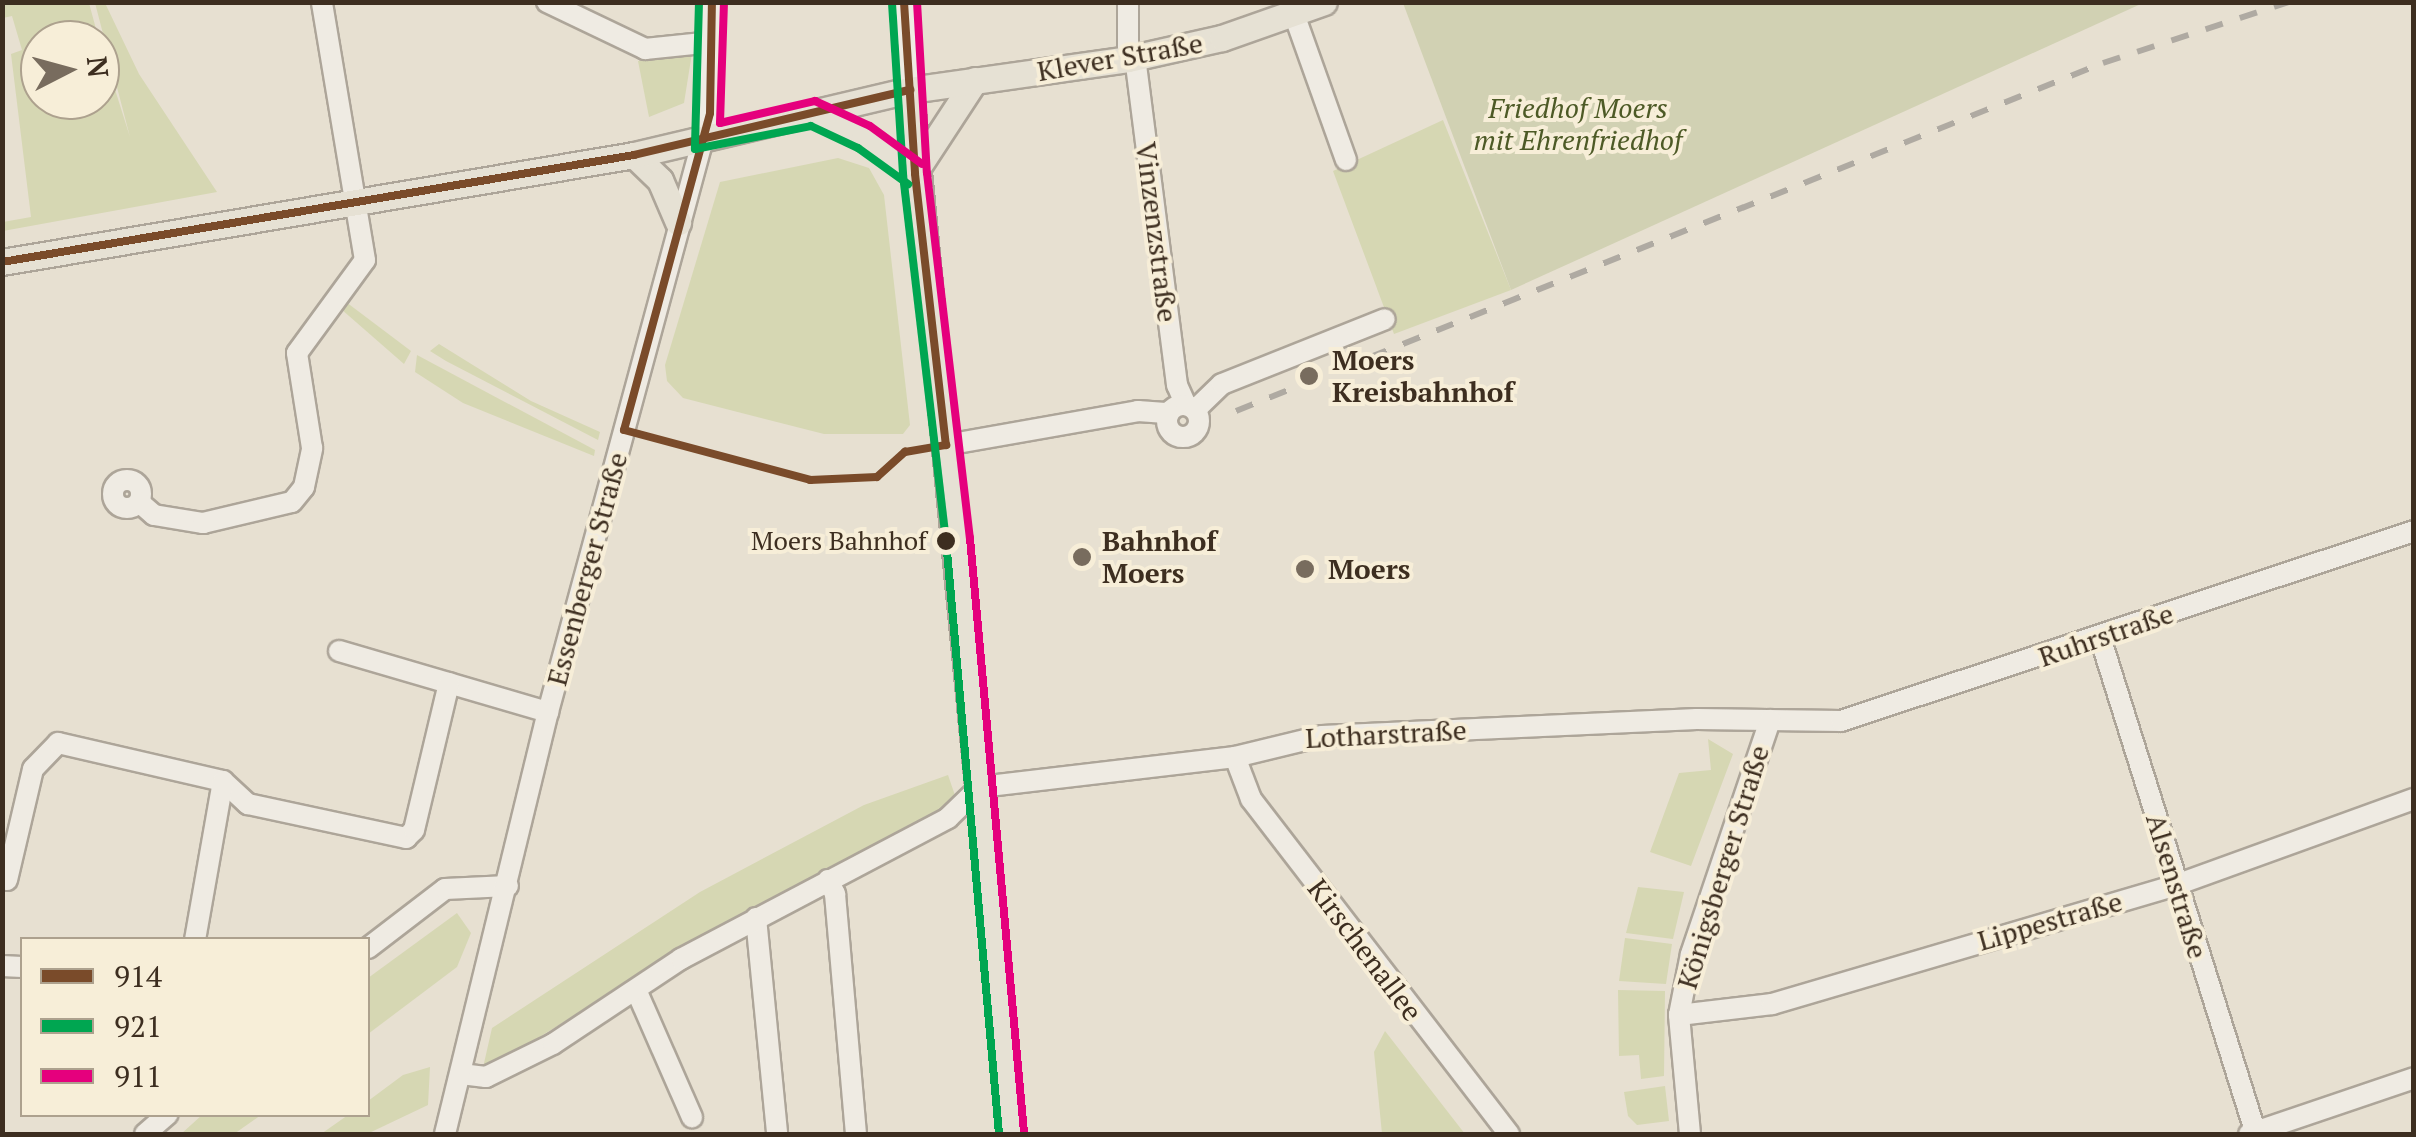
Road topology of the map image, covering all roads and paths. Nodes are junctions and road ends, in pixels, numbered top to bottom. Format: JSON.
{"nodes":[{"id":1,"x":322,"y":2,"type":"edge"},
{"id":2,"x":547,"y":2,"type":"edge"},
{"id":3,"x":712,"y":2,"type":"edge"},
{"id":4,"x":904,"y":2,"type":"edge"},
{"id":5,"x":1128,"y":2,"type":"edge"},
{"id":6,"x":1324,"y":2,"type":"edge"},
{"id":7,"x":1294,"y":14,"type":"junction"},
{"id":8,"x":713,"y":42,"type":"junction"},
{"id":9,"x":1131,"y":58,"type":"junction"},
{"id":10,"x":975,"y":80,"type":"junction"},
{"id":11,"x":910,"y":90,"type":"junction"},
{"id":12,"x":812,"y":113,"type":"junction"},
{"id":13,"x":703,"y":140,"type":"junction"},
{"id":14,"x":634,"y":155,"type":"junction"},
{"id":15,"x":1346,"y":160,"type":"dead end"},
{"id":16,"x":915,"y":174,"type":"junction"},
{"id":17,"x":356,"y":204,"type":"junction"},
{"id":18,"x":678,"y":222,"type":"junction"},
{"id":19,"x":2,"y":262,"type":"edge"},
{"id":20,"x":1385,"y":319,"type":"dead end"},
{"id":21,"x":1183,"y":409,"type":"junction"},
{"id":22,"x":946,"y":446,"type":"junction"},
{"id":23,"x":139,"y":502,"type":"dead end"},
{"id":24,"x":2414,"y":531,"type":"edge"},
{"id":25,"x":2100,"y":637,"type":"junction"},
{"id":26,"x":339,"y":651,"type":"dead end"},
{"id":27,"x":448,"y":684,"type":"junction"},
{"id":28,"x":548,"y":712,"type":"junction"},
{"id":29,"x":1770,"y":720,"type":"junction"},
{"id":30,"x":1796,"y":720,"type":"joint"},
{"id":31,"x":1235,"y":758,"type":"junction"},
{"id":32,"x":223,"y":781,"type":"junction"},
{"id":33,"x":980,"y":786,"type":"junction"},
{"id":34,"x":2414,"y":800,"type":"edge"},
{"id":35,"x":7,"y":880,"type":"dead end"},
{"id":36,"x":828,"y":880,"type":"junction"},
{"id":37,"x":2176,"y":885,"type":"junction"},
{"id":38,"x":508,"y":886,"type":"junction"},
{"id":39,"x":756,"y":918,"type":"junction"},
{"id":40,"x":195,"y":937,"type":"edge"},
{"id":41,"x":370,"y":946,"type":"edge"},
{"id":42,"x":636,"y":992,"type":"junction"},
{"id":43,"x":1679,"y":1016,"type":"junction"},
{"id":44,"x":460,"y":1074,"type":"junction"},
{"id":45,"x":2414,"y":1078,"type":"edge"},
{"id":46,"x":165,"y":1117,"type":"edge"},
{"id":47,"x":692,"y":1117,"type":"dead end"},
{"id":48,"x":146,"y":1134,"type":"edge"},
{"id":49,"x":445,"y":1134,"type":"edge"},
{"id":50,"x":778,"y":1134,"type":"edge"},
{"id":51,"x":856,"y":1134,"type":"edge"},
{"id":52,"x":1012,"y":1134,"type":"edge"},
{"id":53,"x":1509,"y":1134,"type":"edge"},
{"id":54,"x":1690,"y":1134,"type":"edge"},
{"id":55,"x":2253,"y":1134,"type":"edge"}],
"edges":[{"from":1,"to":17,"type":"street"},
{"from":2,"to":8,"type":"street"},
{"from":3,"to":8,"type":"street","name":"Essenberger Straße"},
{"from":4,"to":11,"type":"street"},
{"from":5,"to":9,"type":"street","name":"Vinzenzstraße"},
{"from":6,"to":7,"type":"main road","name":"Klever Straße"},
{"from":7,"to":9,"type":"main road","name":"Klever Straße"},
{"from":7,"to":15,"type":"street"},
{"from":8,"to":13,"type":"street","name":"Essenberger Straße"},
{"from":9,"to":10,"type":"main road","name":"Klever Straße"},
{"from":9,"to":21,"type":"street","name":"Vinzenzstraße"},
{"from":10,"to":11,"type":"main road","name":"Klever Straße"},
{"from":10,"to":16,"type":"main road"},
{"from":11,"to":12,"type":"main road","name":"Klever Straße"},
{"from":11,"to":16,"type":"main road"},
{"from":12,"to":13,"type":"main road","name":"Klever Straße"},
{"from":12,"to":16,"type":"main road"},
{"from":13,"to":14,"type":"main road","name":"Klever Straße"},
{"from":13,"to":18,"type":"street","name":"Essenberger Straße"},
{"from":14,"to":17,"type":"main road","name":"Klever Straße"},
{"from":14,"to":18,"type":"main road"},
{"from":16,"to":22,"type":"main road"},
{"from":17,"to":19,"type":"main road","name":"Klever Straße"},
{"from":17,"to":23,"type":"street"},
{"from":18,"to":28,"type":"street","name":"Essenberger Straße"},
{"from":20,"to":21,"type":"street"},
{"from":21,"to":22,"type":"street"},
{"from":22,"to":33,"type":"main road"},
{"from":24,"to":25,"type":"street","name":"Ruhrstraße"},
{"from":25,"to":30,"type":"street","name":"Ruhrstraße"},
{"from":25,"to":37,"type":"street","name":"Alsenstraße"},
{"from":26,"to":27,"type":"street"},
{"from":27,"to":28,"type":"street"},
{"from":27,"to":32,"type":"street"},
{"from":28,"to":38,"type":"street","name":"Essenberger Straße"},
{"from":29,"to":30,"type":"street","name":"Lotharstraße"},
{"from":29,"to":31,"type":"street","name":"Lotharstraße"},
{"from":29,"to":43,"type":"street","name":"Königsberger Straße"},
{"from":31,"to":33,"type":"street","name":"Lotharstraße"},
{"from":31,"to":53,"type":"street","name":"Kirschenallee"},
{"from":32,"to":35,"type":"street"},
{"from":32,"to":40,"type":"street"},
{"from":33,"to":36,"type":"street"},
{"from":33,"to":52,"type":"main road"},
{"from":34,"to":37,"type":"street","name":"Lippestraße"},
{"from":36,"to":39,"type":"street"},
{"from":36,"to":51,"type":"street"},
{"from":37,"to":43,"type":"street","name":"Lippestraße"},
{"from":37,"to":55,"type":"street","name":"Alsenstraße"},
{"from":38,"to":41,"type":"street"},
{"from":38,"to":44,"type":"street","name":"Essenberger Straße"},
{"from":39,"to":42,"type":"street"},
{"from":39,"to":50,"type":"street"},
{"from":42,"to":44,"type":"street"},
{"from":42,"to":47,"type":"street"},
{"from":43,"to":54,"type":"street","name":"Königsberger Straße"},
{"from":44,"to":49,"type":"street","name":"Essenberger Straße"},
{"from":45,"to":55,"type":"street"},
{"from":46,"to":48,"type":"street"}]}
